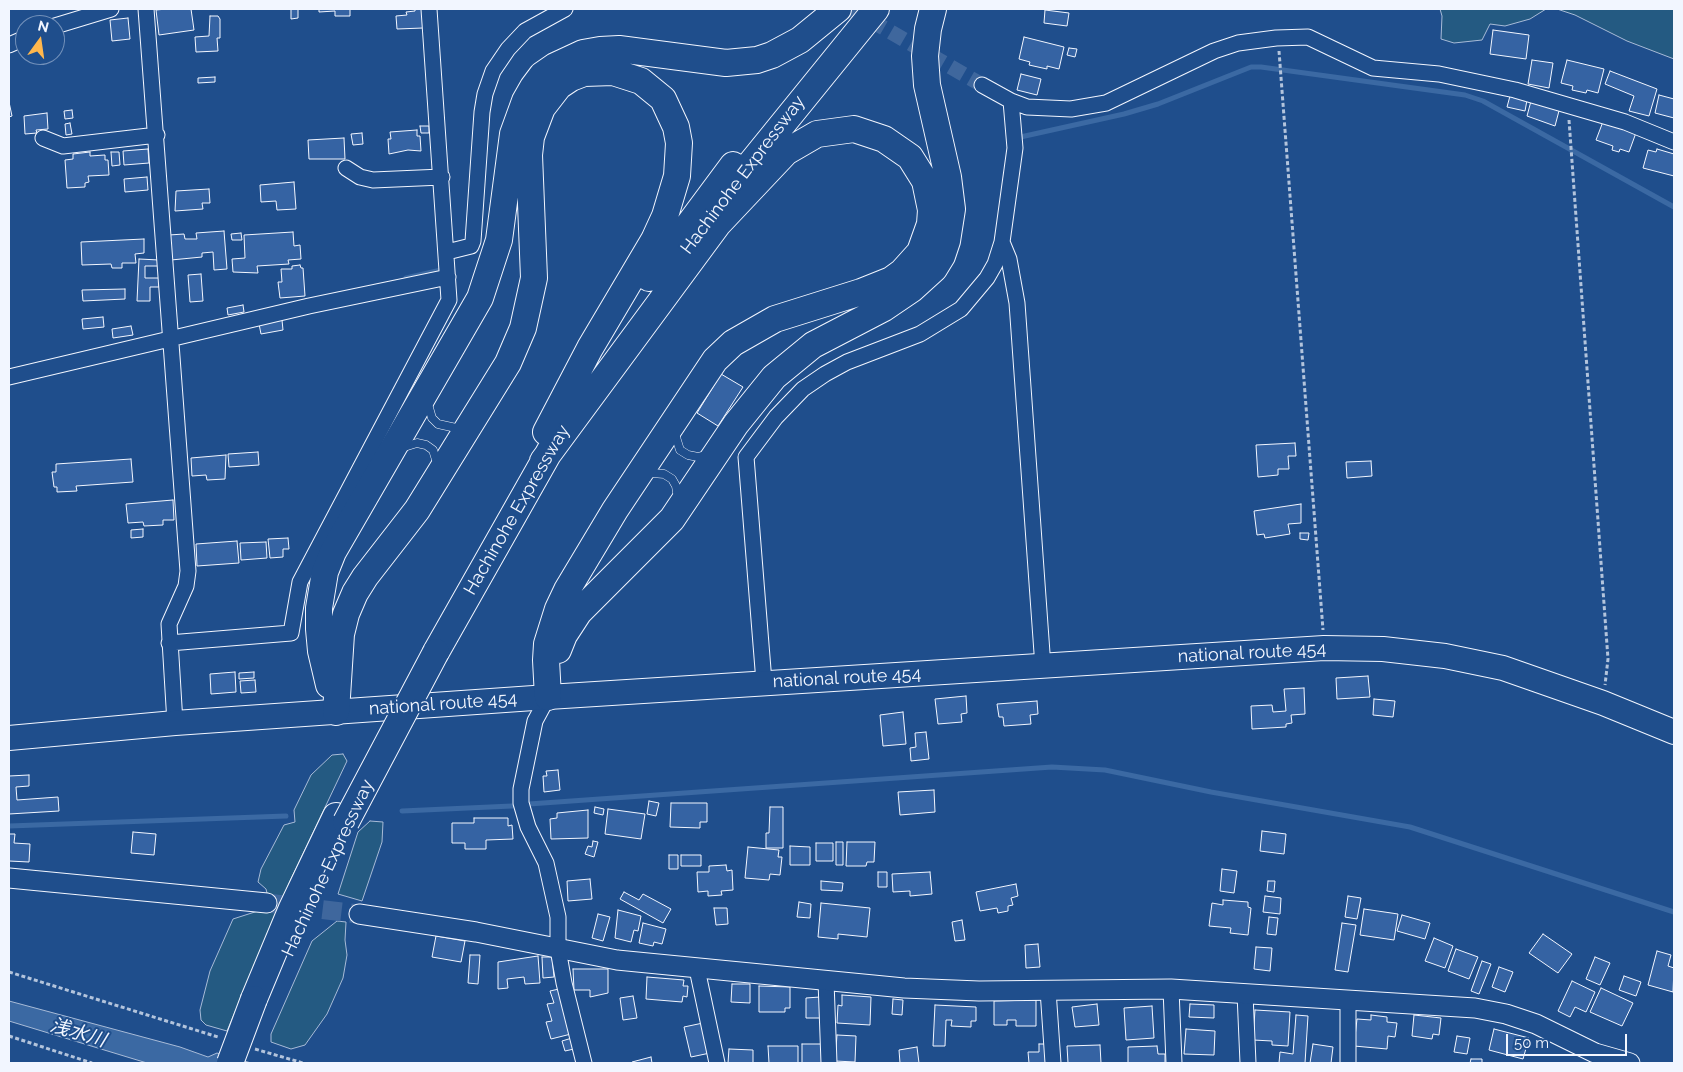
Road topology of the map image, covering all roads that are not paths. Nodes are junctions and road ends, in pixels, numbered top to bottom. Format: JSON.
{"nodes":[{"id":1,"x":111,"y":9,"type":"edge"},
{"id":2,"x":146,"y":9,"type":"edge"},
{"id":3,"x":429,"y":9,"type":"edge"},
{"id":4,"x":565,"y":9,"type":"edge"},
{"id":5,"x":838,"y":9,"type":"edge"},
{"id":6,"x":859,"y":9,"type":"edge"},
{"id":7,"x":876,"y":9,"type":"edge"},
{"id":8,"x":934,"y":9,"type":"edge"},
{"id":9,"x":65,"y":23,"type":"edge"},
{"id":10,"x":982,"y":85,"type":"tunnel mouth"},
{"id":11,"x":1011,"y":101,"type":"junction"},
{"id":12,"x":157,"y":135,"type":"junction"},
{"id":13,"x":43,"y":138,"type":"dead end"},
{"id":14,"x":1674,"y":142,"type":"edge"},
{"id":15,"x":346,"y":168,"type":"dead end"},
{"id":16,"x":442,"y":177,"type":"junction"},
{"id":17,"x":1002,"y":242,"type":"junction"},
{"id":18,"x":447,"y":252,"type":"junction"},
{"id":19,"x":448,"y":277,"type":"junction"},
{"id":20,"x":171,"y":338,"type":"junction"},
{"id":21,"x":9,"y":377,"type":"edge"},
{"id":22,"x":431,"y":384,"type":"junction"},
{"id":23,"x":680,"y":410,"type":"junction"},
{"id":24,"x":475,"y":419,"type":"junction"},
{"id":25,"x":546,"y":432,"type":"junction"},
{"id":26,"x":720,"y":448,"type":"junction"},
{"id":27,"x":543,"y":461,"type":"junction"},
{"id":28,"x":384,"y":465,"type":"junction"},
{"id":29,"x":433,"y":485,"type":"junction"},
{"id":30,"x":630,"y":487,"type":"junction"},
{"id":31,"x":672,"y":519,"type":"junction"},
{"id":32,"x":169,"y":643,"type":"junction"},
{"id":33,"x":429,"y":651,"type":"junction"},
{"id":34,"x":1043,"y":667,"type":"junction"},
{"id":35,"x":764,"y":682,"type":"junction"},
{"id":36,"x":548,"y":697,"type":"junction"},
{"id":37,"x":336,"y":712,"type":"junction"},
{"id":38,"x":175,"y":723,"type":"junction"},
{"id":39,"x":1674,"y":732,"type":"edge"},
{"id":40,"x":9,"y":738,"type":"edge"},
{"id":41,"x":9,"y":878,"type":"edge"},
{"id":42,"x":267,"y":903,"type":"tunnel mouth"},
{"id":43,"x":359,"y":914,"type":"tunnel mouth"},
{"id":44,"x":558,"y":949,"type":"junction"},
{"id":45,"x":697,"y":969,"type":"junction"},
{"id":46,"x":826,"y":981,"type":"junction"},
{"id":47,"x":1171,"y":989,"type":"junction"},
{"id":48,"x":1048,"y":990,"type":"junction"},
{"id":49,"x":1245,"y":994,"type":"junction"},
{"id":50,"x":1348,"y":1001,"type":"junction"},
{"id":51,"x":241,"y":1058,"type":"edge"},
{"id":52,"x":584,"y":1063,"type":"edge"},
{"id":53,"x":717,"y":1063,"type":"edge"},
{"id":54,"x":829,"y":1063,"type":"edge"},
{"id":55,"x":1053,"y":1063,"type":"edge"},
{"id":56,"x":1174,"y":1063,"type":"edge"},
{"id":57,"x":1248,"y":1063,"type":"edge"},
{"id":58,"x":1348,"y":1063,"type":"edge"},
{"id":59,"x":1630,"y":1063,"type":"edge"}],
"edges":[{"from":1,"to":9,"type":"street"},
{"from":2,"to":12,"type":"street"},
{"from":3,"to":16,"type":"street"},
{"from":4,"to":18,"type":"street"},
{"from":5,"to":22,"type":"highway"},
{"from":6,"to":25,"type":"highway","name":"Hachinohe Expressway"},
{"from":7,"to":27,"type":"highway","name":"Hachinohe Expressway"},
{"from":8,"to":26,"type":"highway"},
{"from":10,"to":11,"type":"street"},
{"from":11,"to":14,"type":"street"},
{"from":11,"to":17,"type":"street"},
{"from":12,"to":13,"type":"street"},
{"from":12,"to":20,"type":"street"},
{"from":15,"to":16,"type":"street"},
{"from":16,"to":18,"type":"street"},
{"from":17,"to":34,"type":"street"},
{"from":17,"to":35,"type":"street"},
{"from":18,"to":19,"type":"street"},
{"from":19,"to":20,"type":"street"},
{"from":19,"to":32,"type":"street"},
{"from":20,"to":21,"type":"street"},
{"from":20,"to":32,"type":"street"},
{"from":22,"to":24,"type":"lane"},
{"from":22,"to":28,"type":"highway"},
{"from":23,"to":26,"type":"lane"},
{"from":23,"to":27,"type":"highway"},
{"from":23,"to":30,"type":"highway"},
{"from":24,"to":25,"type":"highway"},
{"from":24,"to":29,"type":"highway"},
{"from":25,"to":33,"type":"highway","name":"Hachinohe Expressway"},
{"from":26,"to":31,"type":"highway"},
{"from":27,"to":33,"type":"highway","name":"Hachinohe Expressway"},
{"from":28,"to":29,"type":"lane"},
{"from":28,"to":37,"type":"highway"},
{"from":29,"to":37,"type":"highway"},
{"from":30,"to":31,"type":"lane"},
{"from":30,"to":36,"type":"highway"},
{"from":31,"to":36,"type":"highway"},
{"from":32,"to":38,"type":"street"},
{"from":33,"to":51,"type":"highway","name":"Hachinohe Expressway","bridge":true},
{"from":34,"to":35,"type":"highway","name":"national route 454"},
{"from":34,"to":39,"type":"highway","name":"national route 454"},
{"from":35,"to":36,"type":"highway","name":"national route 454"},
{"from":36,"to":37,"type":"highway","name":"national route 454"},
{"from":36,"to":44,"type":"street"},
{"from":37,"to":38,"type":"highway","name":"national route 454"},
{"from":38,"to":40,"type":"highway","name":"national route 454"},
{"from":41,"to":42,"type":"street"},
{"from":43,"to":44,"type":"street"},
{"from":44,"to":45,"type":"street"},
{"from":44,"to":52,"type":"street"},
{"from":45,"to":46,"type":"street"},
{"from":45,"to":53,"type":"street"},
{"from":46,"to":48,"type":"street"},
{"from":46,"to":54,"type":"street"},
{"from":47,"to":48,"type":"street"},
{"from":47,"to":49,"type":"street"},
{"from":47,"to":56,"type":"street"},
{"from":48,"to":55,"type":"street"},
{"from":49,"to":50,"type":"street"},
{"from":49,"to":57,"type":"street"},
{"from":50,"to":58,"type":"street"},
{"from":50,"to":59,"type":"street"}]}
